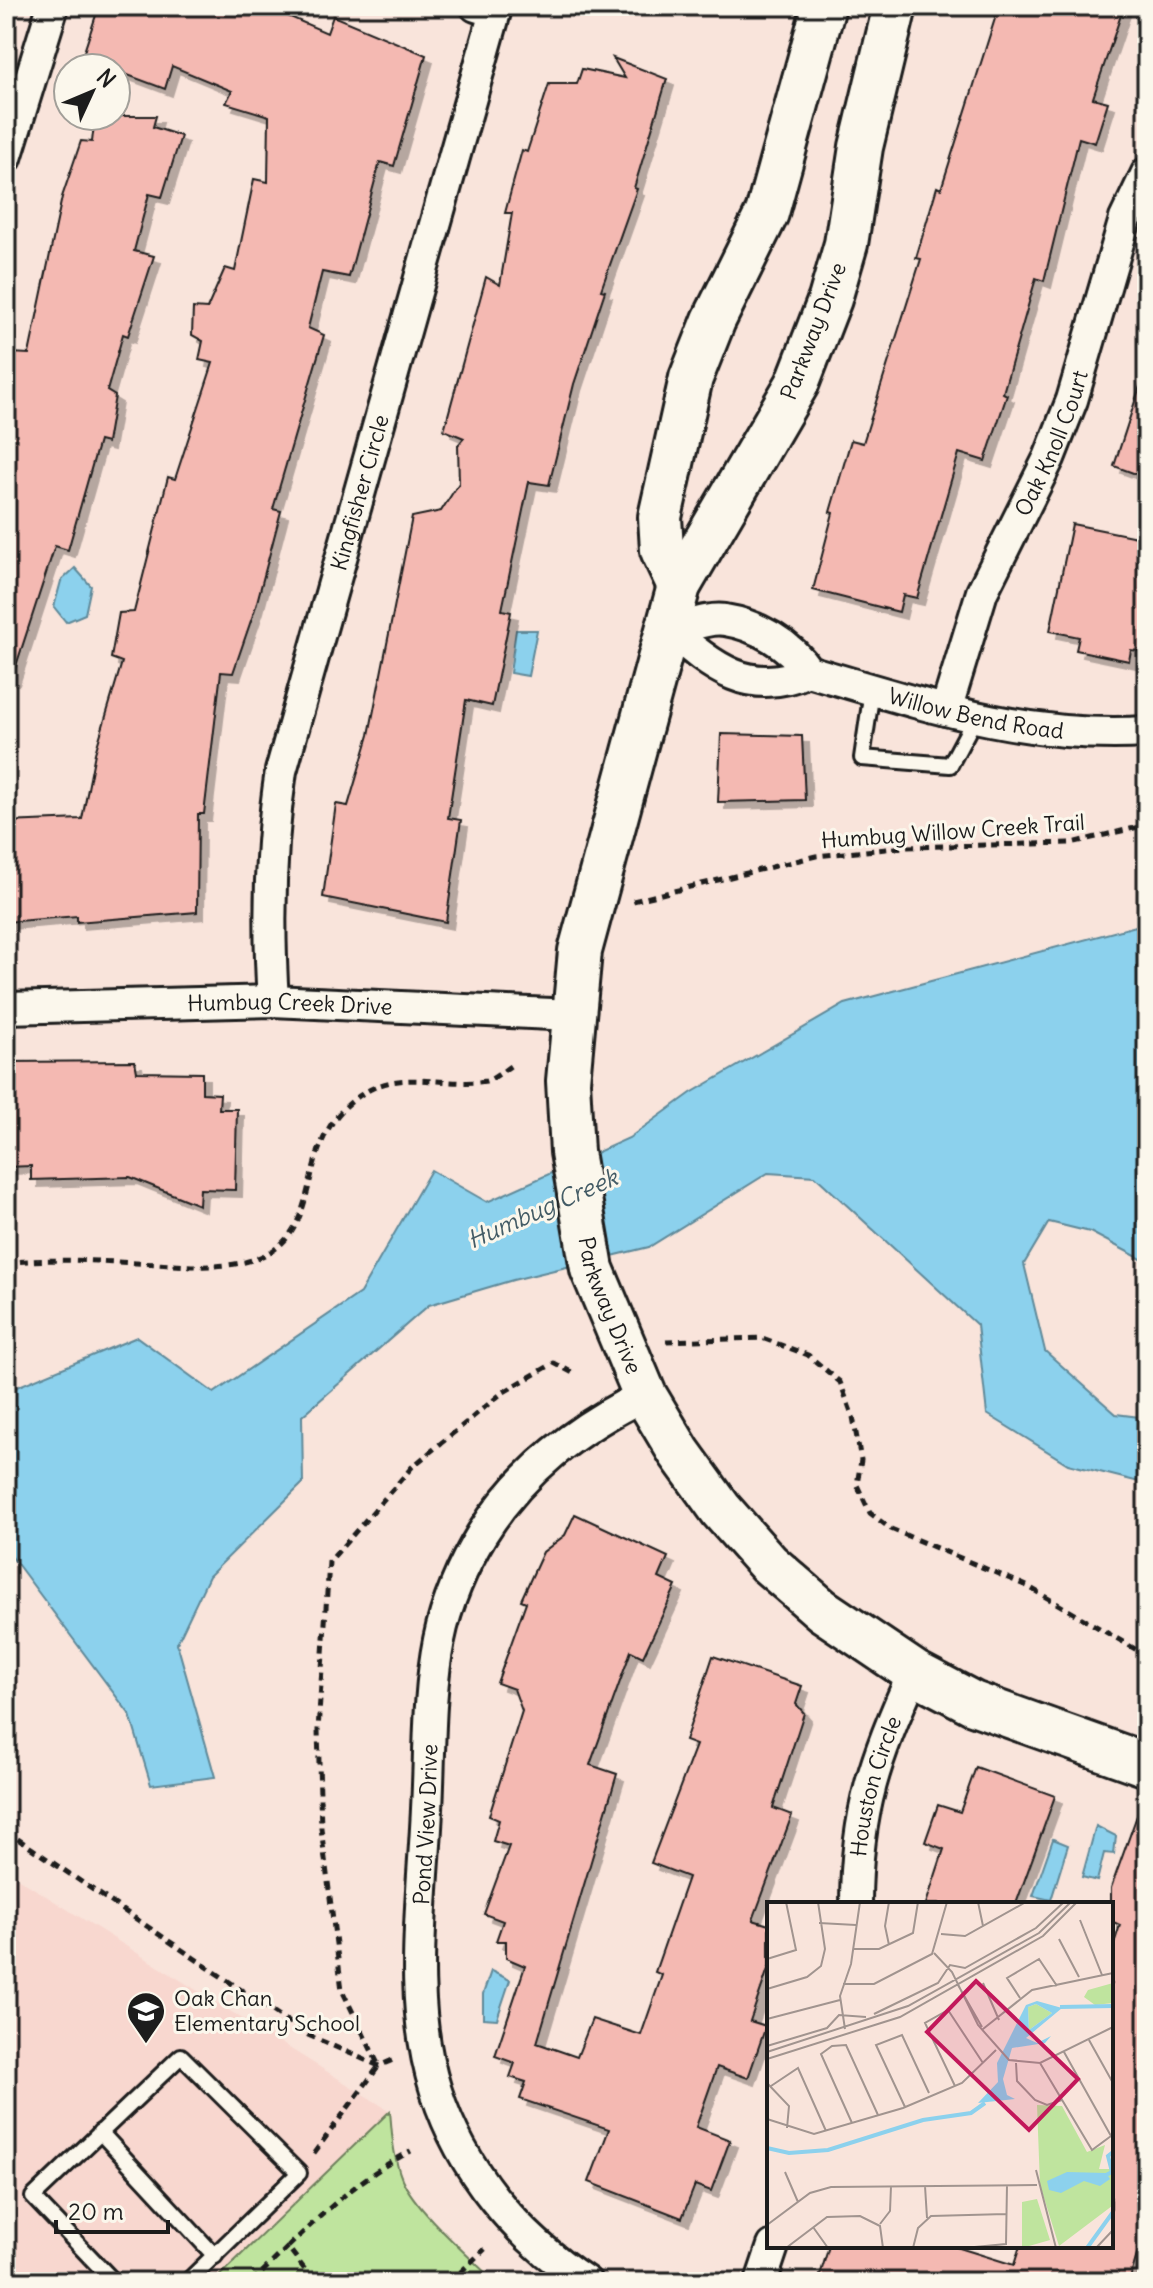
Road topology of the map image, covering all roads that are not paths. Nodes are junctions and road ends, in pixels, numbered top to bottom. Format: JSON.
{"nodes":[{"id":1,"x":53,"y":6,"type":"edge"},
{"id":2,"x":476,"y":6,"type":"edge"},
{"id":3,"x":824,"y":6,"type":"edge"},
{"id":4,"x":895,"y":6,"type":"edge"},
{"id":5,"x":6,"y":158,"type":"edge"},
{"id":6,"x":1147,"y":173,"type":"edge"},
{"id":7,"x":679,"y":586,"type":"junction"},
{"id":8,"x":670,"y":630,"type":"junction"},
{"id":9,"x":808,"y":671,"type":"junction"},
{"id":10,"x":872,"y":690,"type":"junction"},
{"id":11,"x":946,"y":710,"type":"junction"},
{"id":12,"x":975,"y":718,"type":"junction"},
{"id":13,"x":1147,"y":732,"type":"edge"},
{"id":14,"x":273,"y":1001,"type":"junction"},
{"id":15,"x":6,"y":1008,"type":"edge"},
{"id":16,"x":572,"y":1015,"type":"junction"},
{"id":17,"x":645,"y":1395,"type":"junction"},
{"id":18,"x":914,"y":1672,"type":"junction"},
{"id":19,"x":1147,"y":1765,"type":"edge"},
{"id":20,"x":856,"y":1902,"type":"edge"},
{"id":21,"x":100,"y":2132,"type":"junction"},
{"id":22,"x":772,"y":2248,"type":"edge"},
{"id":23,"x":215,"y":2256,"type":"junction"},
{"id":24,"x":114,"y":2282,"type":"edge"},
{"id":25,"x":187,"y":2282,"type":"edge"},
{"id":26,"x":586,"y":2282,"type":"edge"},
{"id":27,"x":761,"y":2282,"type":"edge"}],
"edges":[{"from":1,"to":5,"type":"street"},
{"from":2,"to":14,"type":"street","name":"Kingfisher Circle"},
{"from":3,"to":7,"type":"street"},
{"from":4,"to":7,"type":"street","name":"Parkway Drive"},
{"from":6,"to":11,"type":"street","name":"Oak Knoll Court"},
{"from":7,"to":8,"type":"street","name":"Parkway Drive"},
{"from":8,"to":9,"type":"street"},
{"from":8,"to":9,"type":"street"},
{"from":8,"to":16,"type":"street","name":"Parkway Drive"},
{"from":9,"to":10,"type":"street","name":"Willow Bend Road"},
{"from":10,"to":11,"type":"street","name":"Willow Bend Road"},
{"from":10,"to":12,"type":"lane"},
{"from":11,"to":12,"type":"street","name":"Willow Bend Road"},
{"from":12,"to":13,"type":"street","name":"Willow Bend Road"},
{"from":14,"to":15,"type":"street","name":"Humbug Creek Drive"},
{"from":14,"to":16,"type":"street","name":"Humbug Creek Drive"},
{"from":16,"to":17,"type":"street","name":"Parkway Drive"},
{"from":17,"to":18,"type":"street","name":"Parkway Drive"},
{"from":17,"to":26,"type":"street","name":"Pond View Drive"},
{"from":18,"to":19,"type":"street","name":"Parkway Drive"},
{"from":18,"to":20,"type":"street","name":"Houston Circle"},
{"from":21,"to":23,"type":"lane"},
{"from":21,"to":23,"type":"lane"},
{"from":21,"to":24,"type":"lane"},
{"from":22,"to":27,"type":"street"},
{"from":23,"to":25,"type":"lane"}]}
